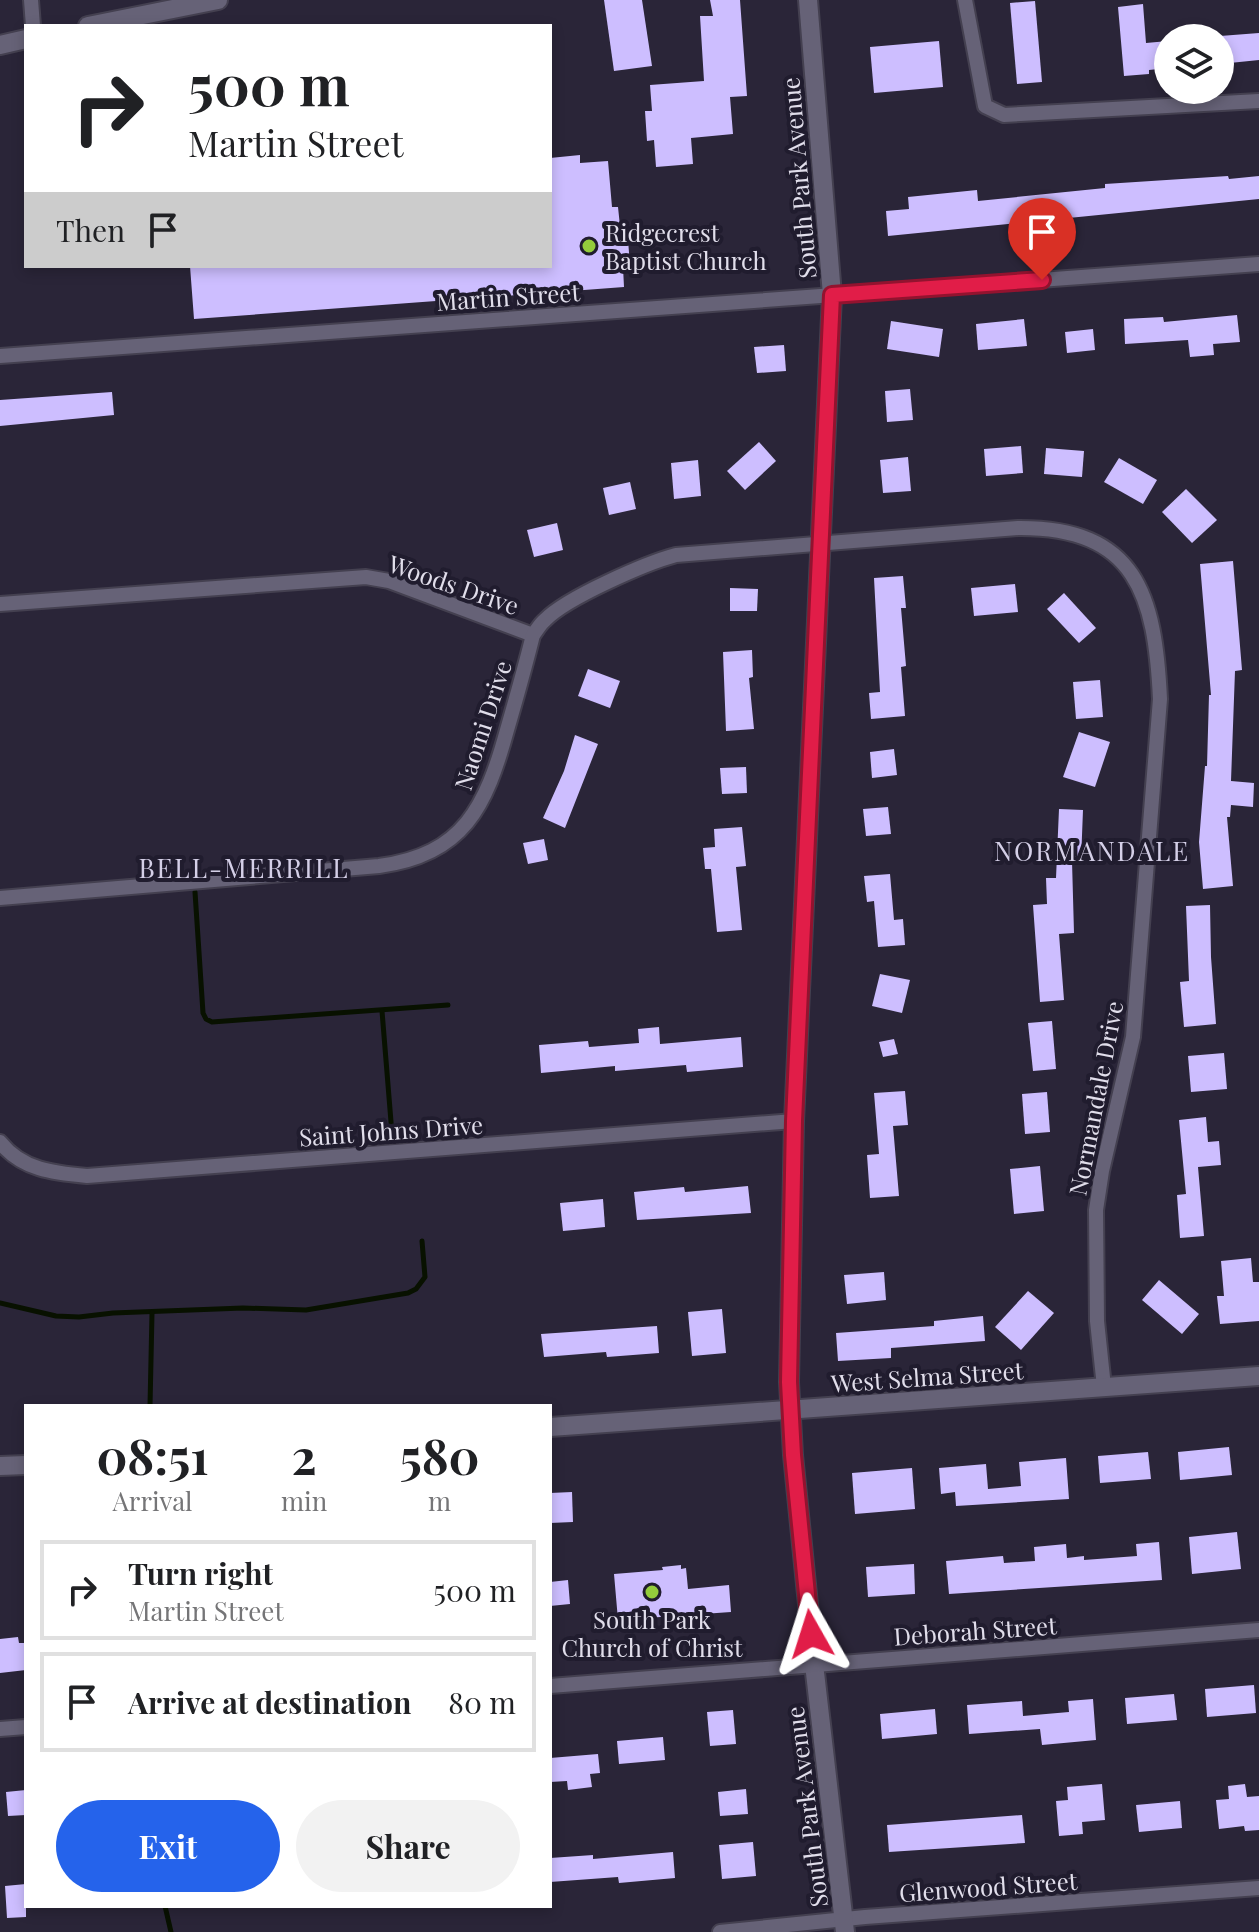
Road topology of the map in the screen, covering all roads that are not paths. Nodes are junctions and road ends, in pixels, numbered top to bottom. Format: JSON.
{"nodes":[{"id":1,"x":31,"y":0,"type":"edge"},
{"id":2,"x":218,"y":0,"type":"edge"},
{"id":3,"x":808,"y":0,"type":"edge"},
{"id":4,"x":965,"y":0,"type":"edge"},
{"id":5,"x":33,"y":24,"type":"edge"},
{"id":6,"x":98,"y":24,"type":"edge"},
{"id":7,"x":24,"y":39,"type":"edge"},
{"id":8,"x":0,"y":45,"type":"edge"},
{"id":9,"x":1259,"y":101,"type":"edge"},
{"id":10,"x":1259,"y":264,"type":"edge"},
{"id":11,"x":832,"y":295,"type":"junction"},
{"id":12,"x":0,"y":356,"type":"edge"},
{"id":13,"x":821,"y":542,"type":"junction"},
{"id":14,"x":0,"y":604,"type":"edge"},
{"id":15,"x":533,"y":635,"type":"junction"},
{"id":16,"x":0,"y":898,"type":"edge"},
{"id":17,"x":794,"y":1121,"type":"junction"},
{"id":18,"x":0,"y":1142,"type":"edge"},
{"id":19,"x":1259,"y":1376,"type":"edge"},
{"id":20,"x":1104,"y":1387,"type":"junction"},
{"id":21,"x":790,"y":1410,"type":"junction"},
{"id":22,"x":552,"y":1427,"type":"edge"},
{"id":23,"x":24,"y":1465,"type":"edge"},
{"id":24,"x":0,"y":1466,"type":"edge"},
{"id":25,"x":1259,"y":1630,"type":"edge"},
{"id":26,"x":814,"y":1664,"type":"junction"},
{"id":27,"x":552,"y":1686,"type":"edge"},
{"id":28,"x":24,"y":1727,"type":"edge"},
{"id":29,"x":0,"y":1729,"type":"edge"},
{"id":30,"x":1259,"y":1888,"type":"edge"},
{"id":31,"x":844,"y":1926,"type":"edge"},
{"id":32,"x":720,"y":1932,"type":"edge"}],
"edges":[{"from":1,"to":5,"type":"street"},
{"from":2,"to":6,"type":"street"},
{"from":3,"to":11,"type":"street","name":"South Park Avenue"},
{"from":4,"to":9,"type":"street"},
{"from":7,"to":8,"type":"street"},
{"from":10,"to":11,"type":"street","name":"Martin Street"},
{"from":11,"to":12,"type":"street","name":"Martin Street"},
{"from":11,"to":13,"type":"street","name":"South Park Avenue"},
{"from":13,"to":15,"type":"street","name":"Woods Drive"},
{"from":13,"to":17,"type":"street","name":"South Park Avenue"},
{"from":13,"to":20,"type":"street","name":"Normandale Drive"},
{"from":14,"to":15,"type":"street","name":"Woods Drive"},
{"from":15,"to":16,"type":"street","name":"Naomi Drive"},
{"from":17,"to":18,"type":"street","name":"Saint Johns Drive"},
{"from":17,"to":21,"type":"street","name":"South Park Avenue"},
{"from":19,"to":20,"type":"street","name":"West Selma Street"},
{"from":20,"to":21,"type":"street","name":"West Selma Street"},
{"from":21,"to":22,"type":"street","name":"West Selma Street"},
{"from":21,"to":26,"type":"street","name":"South Park Avenue"},
{"from":23,"to":24,"type":"street"},
{"from":25,"to":26,"type":"street","name":"Deborah Street"},
{"from":26,"to":27,"type":"street","name":"Deborah Street"},
{"from":26,"to":31,"type":"street","name":"South Park Avenue"},
{"from":28,"to":29,"type":"street"},
{"from":30,"to":31,"type":"street","name":"Glenwood Street"},
{"from":31,"to":32,"type":"street","name":"Glenwood Street"}]}
